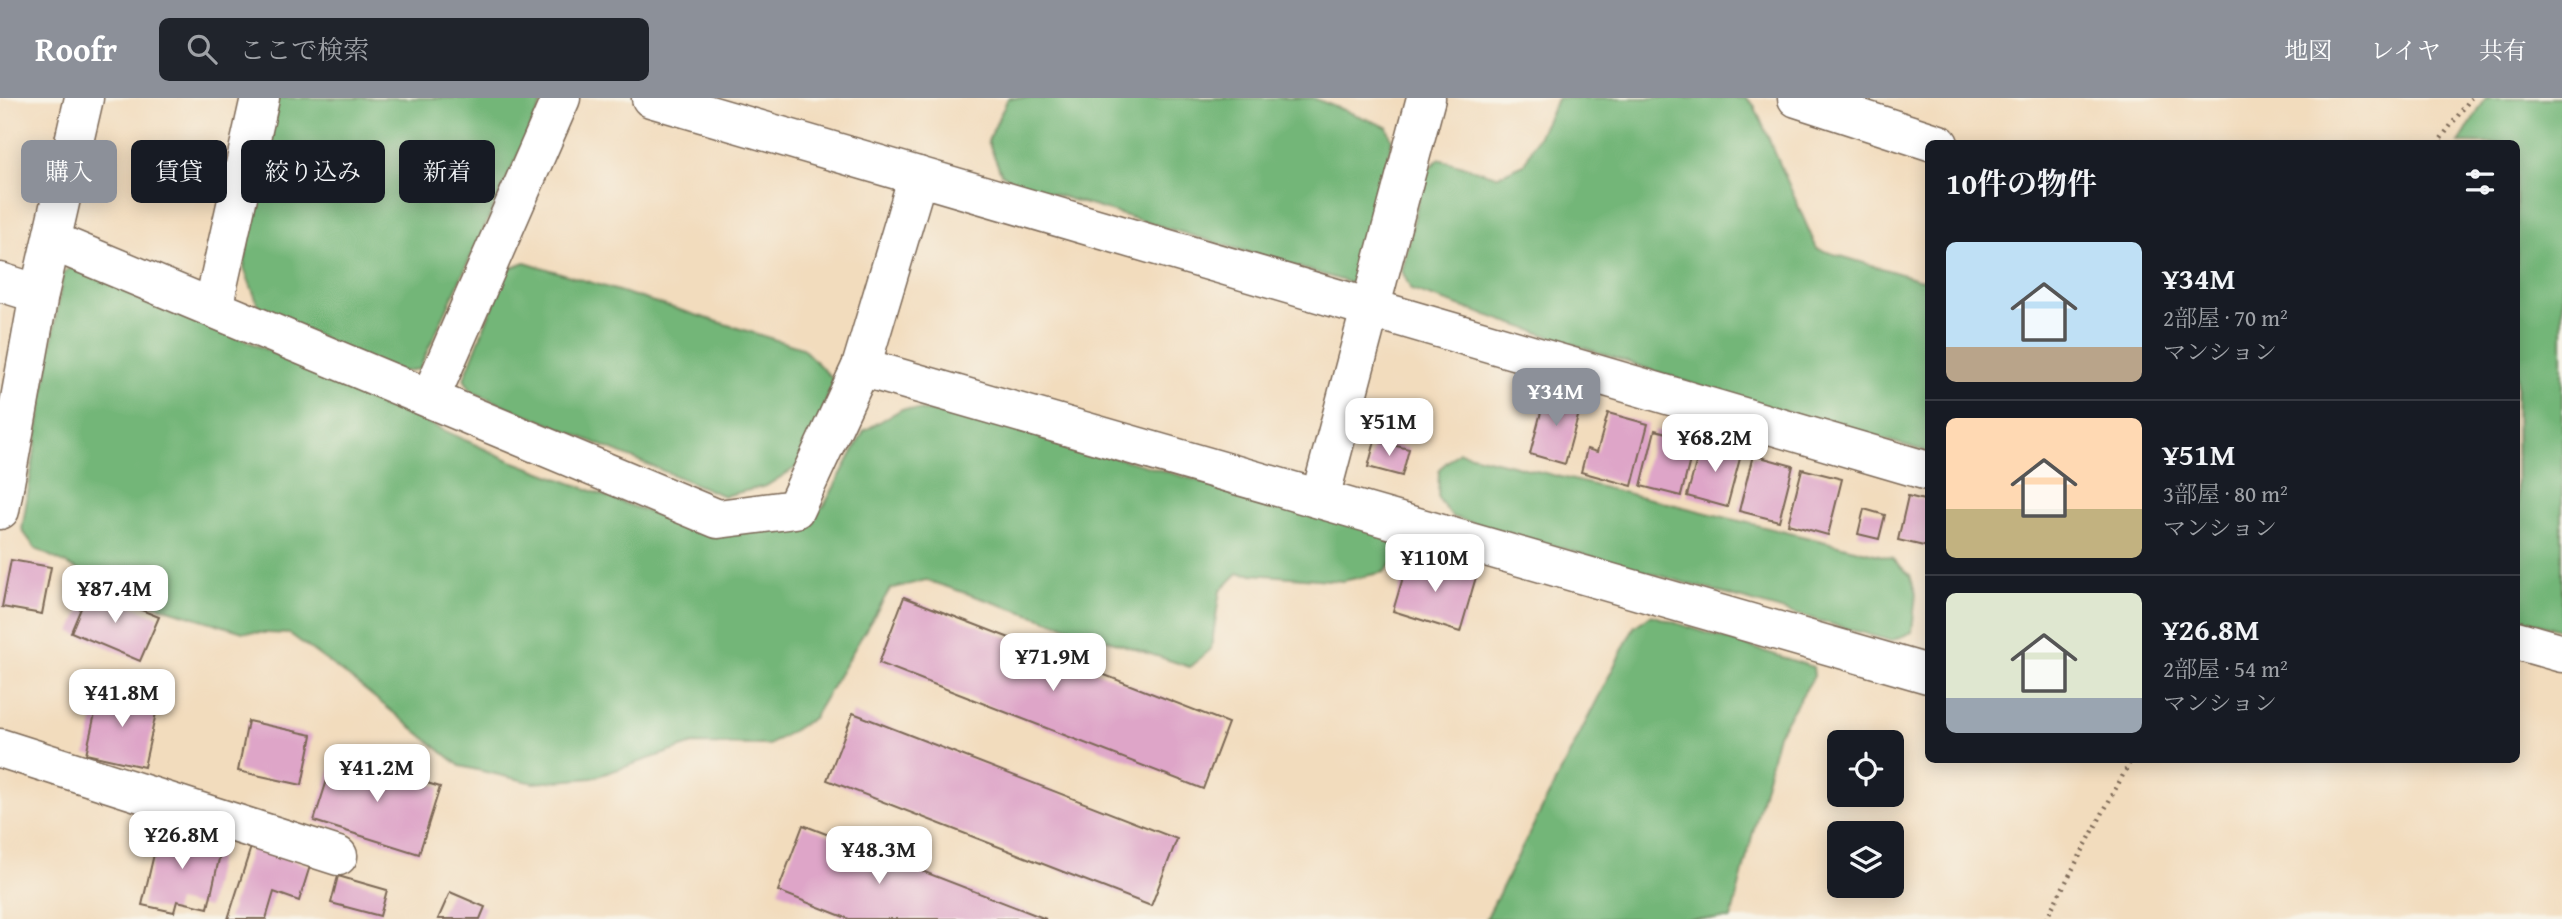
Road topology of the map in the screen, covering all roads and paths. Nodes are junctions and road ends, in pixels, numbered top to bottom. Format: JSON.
{"nodes":[{"id":1,"x":84,"y":98,"type":"edge"},
{"id":2,"x":260,"y":98,"type":"edge"},
{"id":3,"x":561,"y":98,"type":"edge"},
{"id":4,"x":651,"y":98,"type":"edge"},
{"id":5,"x":1426,"y":98,"type":"edge"},
{"id":6,"x":1797,"y":98,"type":"edge"},
{"id":7,"x":2471,"y":98,"type":"edge"},
{"id":8,"x":1927,"y":140,"type":"edge"},
{"id":9,"x":2440,"y":140,"type":"edge"},
{"id":10,"x":918,"y":176,"type":"junction"},
{"id":11,"x":52,"y":241,"type":"junction"},
{"id":12,"x":0,"y":282,"type":"edge"},
{"id":13,"x":39,"y":294,"type":"junction"},
{"id":14,"x":1370,"y":307,"type":"junction"},
{"id":15,"x":213,"y":308,"type":"junction"},
{"id":16,"x":861,"y":366,"type":"junction"},
{"id":17,"x":430,"y":398,"type":"junction"},
{"id":18,"x":1925,"y":470,"type":"edge"},
{"id":19,"x":1320,"y":498,"type":"junction"},
{"id":20,"x":0,"y":510,"type":"edge"},
{"id":21,"x":2520,"y":641,"type":"edge"},
{"id":22,"x":2562,"y":653,"type":"edge"},
{"id":23,"x":1925,"y":673,"type":"edge"},
{"id":24,"x":0,"y":748,"type":"edge"},
{"id":25,"x":2129,"y":763,"type":"edge"},
{"id":26,"x":338,"y":856,"type":"dead end"},
{"id":27,"x":2046,"y":919,"type":"edge"}],
"edges":[{"from":1,"to":11,"type":"street"},
{"from":2,"to":15,"type":"street"},
{"from":3,"to":17,"type":"street"},
{"from":4,"to":10,"type":"street"},
{"from":5,"to":14,"type":"street"},
{"from":6,"to":8,"type":"street"},
{"from":7,"to":9,"type":"path"},
{"from":10,"to":14,"type":"street"},
{"from":10,"to":16,"type":"street"},
{"from":11,"to":13,"type":"street"},
{"from":11,"to":15,"type":"street"},
{"from":12,"to":13,"type":"street"},
{"from":13,"to":20,"type":"street"},
{"from":14,"to":18,"type":"street"},
{"from":14,"to":19,"type":"street"},
{"from":15,"to":17,"type":"street"},
{"from":16,"to":17,"type":"street"},
{"from":16,"to":19,"type":"street"},
{"from":19,"to":23,"type":"street"},
{"from":21,"to":22,"type":"street"},
{"from":24,"to":26,"type":"street"},
{"from":25,"to":27,"type":"path"}]}
